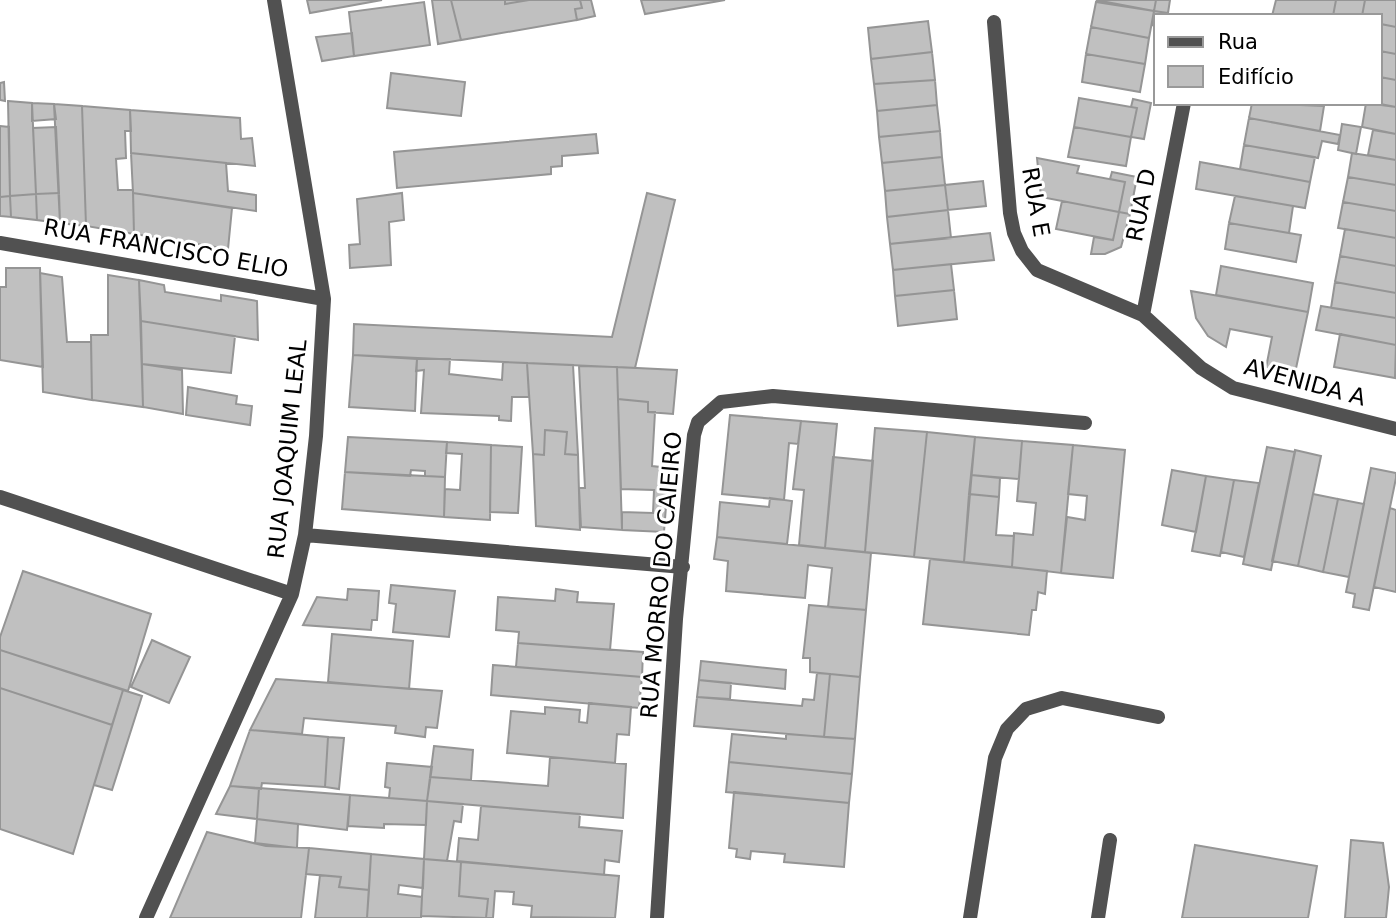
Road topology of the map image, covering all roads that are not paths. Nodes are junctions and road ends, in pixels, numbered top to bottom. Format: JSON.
{"nodes":[{"id":1,"x":274,"y":0,"type":"edge"},
{"id":2,"x":994,"y":22,"type":"dead end"},
{"id":3,"x":1184,"y":105,"type":"edge"},
{"id":4,"x":0,"y":243,"type":"edge"},
{"id":5,"x":324,"y":299,"type":"junction"},
{"id":6,"x":1143,"y":315,"type":"junction"},
{"id":7,"x":1085,"y":423,"type":"dead end"},
{"id":8,"x":1396,"y":429,"type":"edge"},
{"id":9,"x":0,"y":497,"type":"edge"},
{"id":10,"x":305,"y":536,"type":"junction"},
{"id":11,"x":683,"y":568,"type":"junction"},
{"id":12,"x":292,"y":594,"type":"junction"},
{"id":13,"x":1158,"y":717,"type":"dead end"},
{"id":14,"x":1110,"y":840,"type":"dead end"},
{"id":15,"x":146,"y":918,"type":"edge"},
{"id":16,"x":657,"y":918,"type":"edge"},
{"id":17,"x":970,"y":918,"type":"edge"},
{"id":18,"x":1098,"y":918,"type":"edge"}],
"edges":[{"from":1,"to":5,"type":"street","name":"RUA JOAQUIM LEAL"},
{"from":2,"to":6,"type":"street","name":"RUA E"},
{"from":3,"to":6,"type":"street","name":"RUA D"},
{"from":4,"to":5,"type":"street","name":"RUA FRANCISCO ELIO"},
{"from":5,"to":10,"type":"street","name":"RUA JOAQUIM LEAL"},
{"from":6,"to":8,"type":"street","name":"AVENIDA A"},
{"from":7,"to":11,"type":"street","name":"RUA MORRO DO CAIEIRO"},
{"from":9,"to":12,"type":"street"},
{"from":10,"to":11,"type":"street"},
{"from":10,"to":12,"type":"street","name":"RUA JOAQUIM LEAL"},
{"from":11,"to":16,"type":"street","name":"RUA MORRO DO CAIEIRO"},
{"from":12,"to":15,"type":"street","name":"RUA JOAQUIM LEAL"},
{"from":13,"to":17,"type":"street"},
{"from":14,"to":18,"type":"street"}]}
